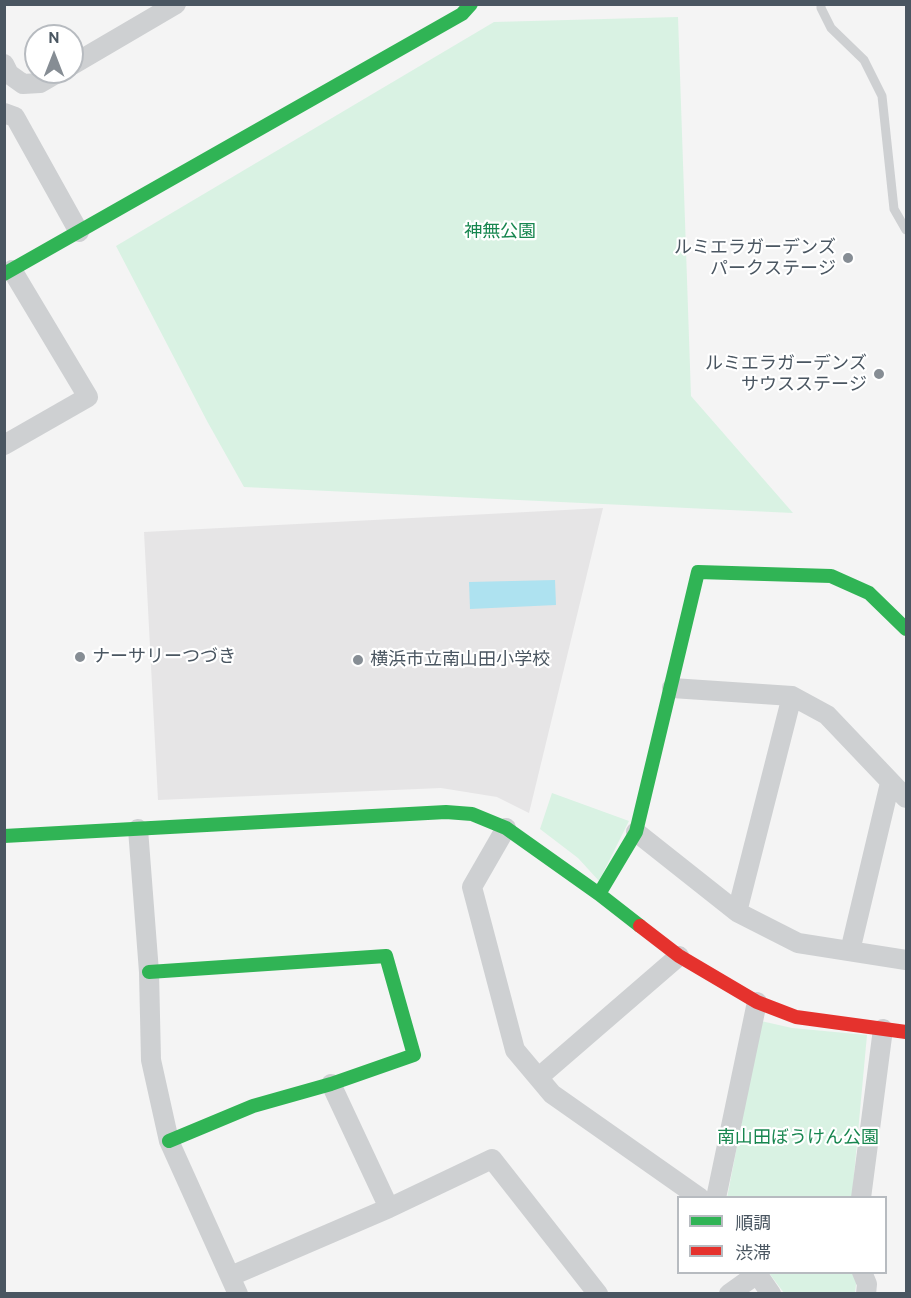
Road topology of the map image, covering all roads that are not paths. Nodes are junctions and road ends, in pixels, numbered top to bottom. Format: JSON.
{"nodes":[{"id":1,"x":176,"y":4,"type":"edge"},
{"id":2,"x":471,"y":4,"type":"edge"},
{"id":3,"x":821,"y":4,"type":"edge"},
{"id":4,"x":84,"y":57,"type":"edge"},
{"id":5,"x":4,"y":64,"type":"edge"},
{"id":6,"x":24,"y":84,"type":"edge"},
{"id":7,"x":4,"y":113,"type":"edge"},
{"id":8,"x":906,"y":230,"type":"edge"},
{"id":9,"x":79,"y":232,"type":"junction"},
{"id":10,"x":8,"y":272,"type":"edge"},
{"id":11,"x":4,"y":445,"type":"edge"},
{"id":12,"x":906,"y":629,"type":"edge"},
{"id":13,"x":672,"y":688,"type":"junction"},
{"id":14,"x":792,"y":696,"type":"junction"},
{"id":15,"x":890,"y":783,"type":"junction"},
{"id":16,"x":906,"y":798,"type":"edge"},
{"id":17,"x":506,"y":828,"type":"junction"},
{"id":18,"x":138,"y":829,"type":"junction"},
{"id":19,"x":636,"y":832,"type":"junction"},
{"id":20,"x":4,"y":836,"type":"edge"},
{"id":21,"x":599,"y":894,"type":"junction"},
{"id":22,"x":737,"y":912,"type":"junction"},
{"id":23,"x":850,"y":951,"type":"junction"},
{"id":24,"x":679,"y":956,"type":"junction"},
{"id":25,"x":906,"y":960,"type":"edge"},
{"id":26,"x":149,"y":972,"type":"junction"},
{"id":27,"x":757,"y":1002,"type":"junction"},
{"id":28,"x":883,"y":1029,"type":"junction"},
{"id":29,"x":906,"y":1032,"type":"edge"},
{"id":30,"x":539,"y":1077,"type":"junction"},
{"id":31,"x":331,"y":1084,"type":"junction"},
{"id":32,"x":169,"y":1141,"type":"junction"},
{"id":33,"x":699,"y":1196,"type":"edge"},
{"id":34,"x":716,"y":1196,"type":"edge"},
{"id":35,"x":861,"y":1196,"type":"edge"},
{"id":36,"x":389,"y":1208,"type":"junction"},
{"id":37,"x":755,"y":1274,"type":"edge"},
{"id":38,"x":757,"y":1274,"type":"edge"},
{"id":39,"x":863,"y":1274,"type":"edge"},
{"id":40,"x":235,"y":1285,"type":"edge"},
{"id":41,"x":598,"y":1293,"type":"edge"},
{"id":42,"x":729,"y":1293,"type":"edge"},
{"id":43,"x":771,"y":1293,"type":"edge"},
{"id":44,"x":866,"y":1293,"type":"edge"}],
"edges":[{"from":1,"to":4,"type":"street"},
{"from":2,"to":9,"type":"street"},
{"from":3,"to":8,"type":"lane"},
{"from":5,"to":6,"type":"street"},
{"from":7,"to":9,"type":"street"},
{"from":9,"to":10,"type":"street"},
{"from":10,"to":11,"type":"street"},
{"from":12,"to":13,"type":"street"},
{"from":13,"to":14,"type":"street"},
{"from":13,"to":19,"type":"street"},
{"from":14,"to":15,"type":"street"},
{"from":14,"to":22,"type":"street"},
{"from":15,"to":16,"type":"street"},
{"from":15,"to":23,"type":"street"},
{"from":17,"to":18,"type":"street"},
{"from":17,"to":21,"type":"street"},
{"from":17,"to":30,"type":"street"},
{"from":18,"to":20,"type":"street"},
{"from":18,"to":26,"type":"street"},
{"from":19,"to":21,"type":"street"},
{"from":19,"to":22,"type":"street"},
{"from":21,"to":24,"type":"street"},
{"from":22,"to":23,"type":"street"},
{"from":23,"to":25,"type":"street"},
{"from":24,"to":27,"type":"street"},
{"from":24,"to":30,"type":"street"},
{"from":26,"to":31,"type":"street"},
{"from":26,"to":32,"type":"street"},
{"from":27,"to":28,"type":"street"},
{"from":27,"to":34,"type":"street"},
{"from":28,"to":29,"type":"street"},
{"from":28,"to":35,"type":"street"},
{"from":30,"to":33,"type":"street"},
{"from":31,"to":32,"type":"street"},
{"from":31,"to":36,"type":"street"},
{"from":32,"to":40,"type":"street"},
{"from":36,"to":40,"type":"street"},
{"from":36,"to":41,"type":"street"},
{"from":37,"to":42,"type":"street"},
{"from":38,"to":43,"type":"street"},
{"from":39,"to":44,"type":"street"}]}
